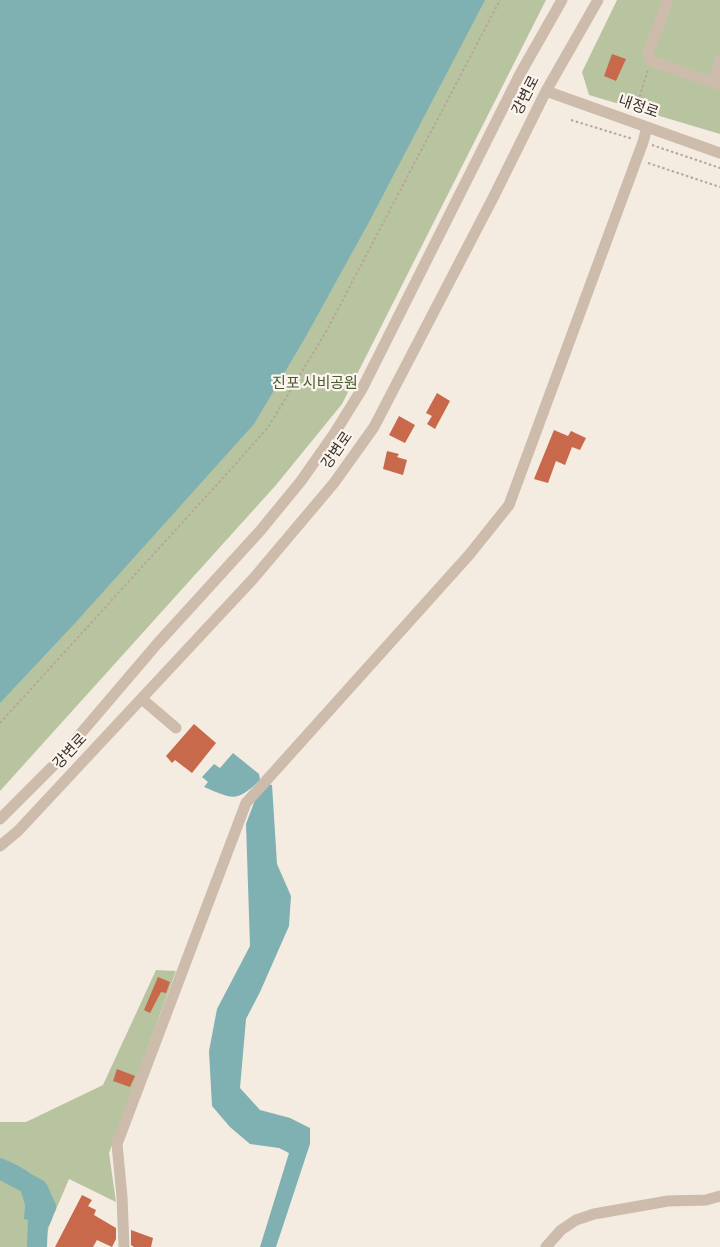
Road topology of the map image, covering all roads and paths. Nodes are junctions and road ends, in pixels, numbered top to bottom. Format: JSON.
{"nodes":[{"id":1,"x":500,"y":0,"type":"edge"},
{"id":2,"x":562,"y":0,"type":"edge"},
{"id":3,"x":598,"y":0,"type":"edge"},
{"id":4,"x":668,"y":0,"type":"edge"},
{"id":5,"x":720,"y":60,"type":"edge"},
{"id":6,"x":651,"y":61,"type":"junction"},
{"id":7,"x":716,"y":83,"type":"edge"},
{"id":8,"x":546,"y":91,"type":"junction"},
{"id":9,"x":631,"y":121,"type":"junction"},
{"id":10,"x":647,"y":127,"type":"junction"},
{"id":11,"x":720,"y":152,"type":"edge"},
{"id":12,"x":636,"y":159,"type":"junction"},
{"id":13,"x":720,"y":187,"type":"edge"},
{"id":14,"x":142,"y":699,"type":"junction"},
{"id":15,"x":0,"y":723,"type":"edge"},
{"id":16,"x":176,"y":728,"type":"dead end"},
{"id":17,"x":0,"y":819,"type":"edge"},
{"id":18,"x":0,"y":846,"type":"edge"},
{"id":19,"x":720,"y":1196,"type":"edge"},
{"id":20,"x":124,"y":1247,"type":"edge"},
{"id":21,"x":546,"y":1247,"type":"edge"}],
"edges":[{"from":1,"to":15,"type":"path"},
{"from":2,"to":17,"type":"street","name":"강변로"},
{"from":3,"to":8,"type":"street","name":"강변로"},
{"from":4,"to":6,"type":"street"},
{"from":5,"to":7,"type":"street"},
{"from":6,"to":7,"type":"street"},
{"from":6,"to":9,"type":"path"},
{"from":8,"to":9,"type":"street","name":"내정로"},
{"from":8,"to":14,"type":"street","name":"강변로"},
{"from":9,"to":10,"type":"street","name":"내정로"},
{"from":10,"to":11,"type":"street","name":"내정로"},
{"from":10,"to":12,"type":"street"},
{"from":12,"to":13,"type":"path"},
{"from":12,"to":20,"type":"street"},
{"from":14,"to":16,"type":"street"},
{"from":14,"to":18,"type":"street","name":"강변로"},
{"from":19,"to":21,"type":"street"}]}
